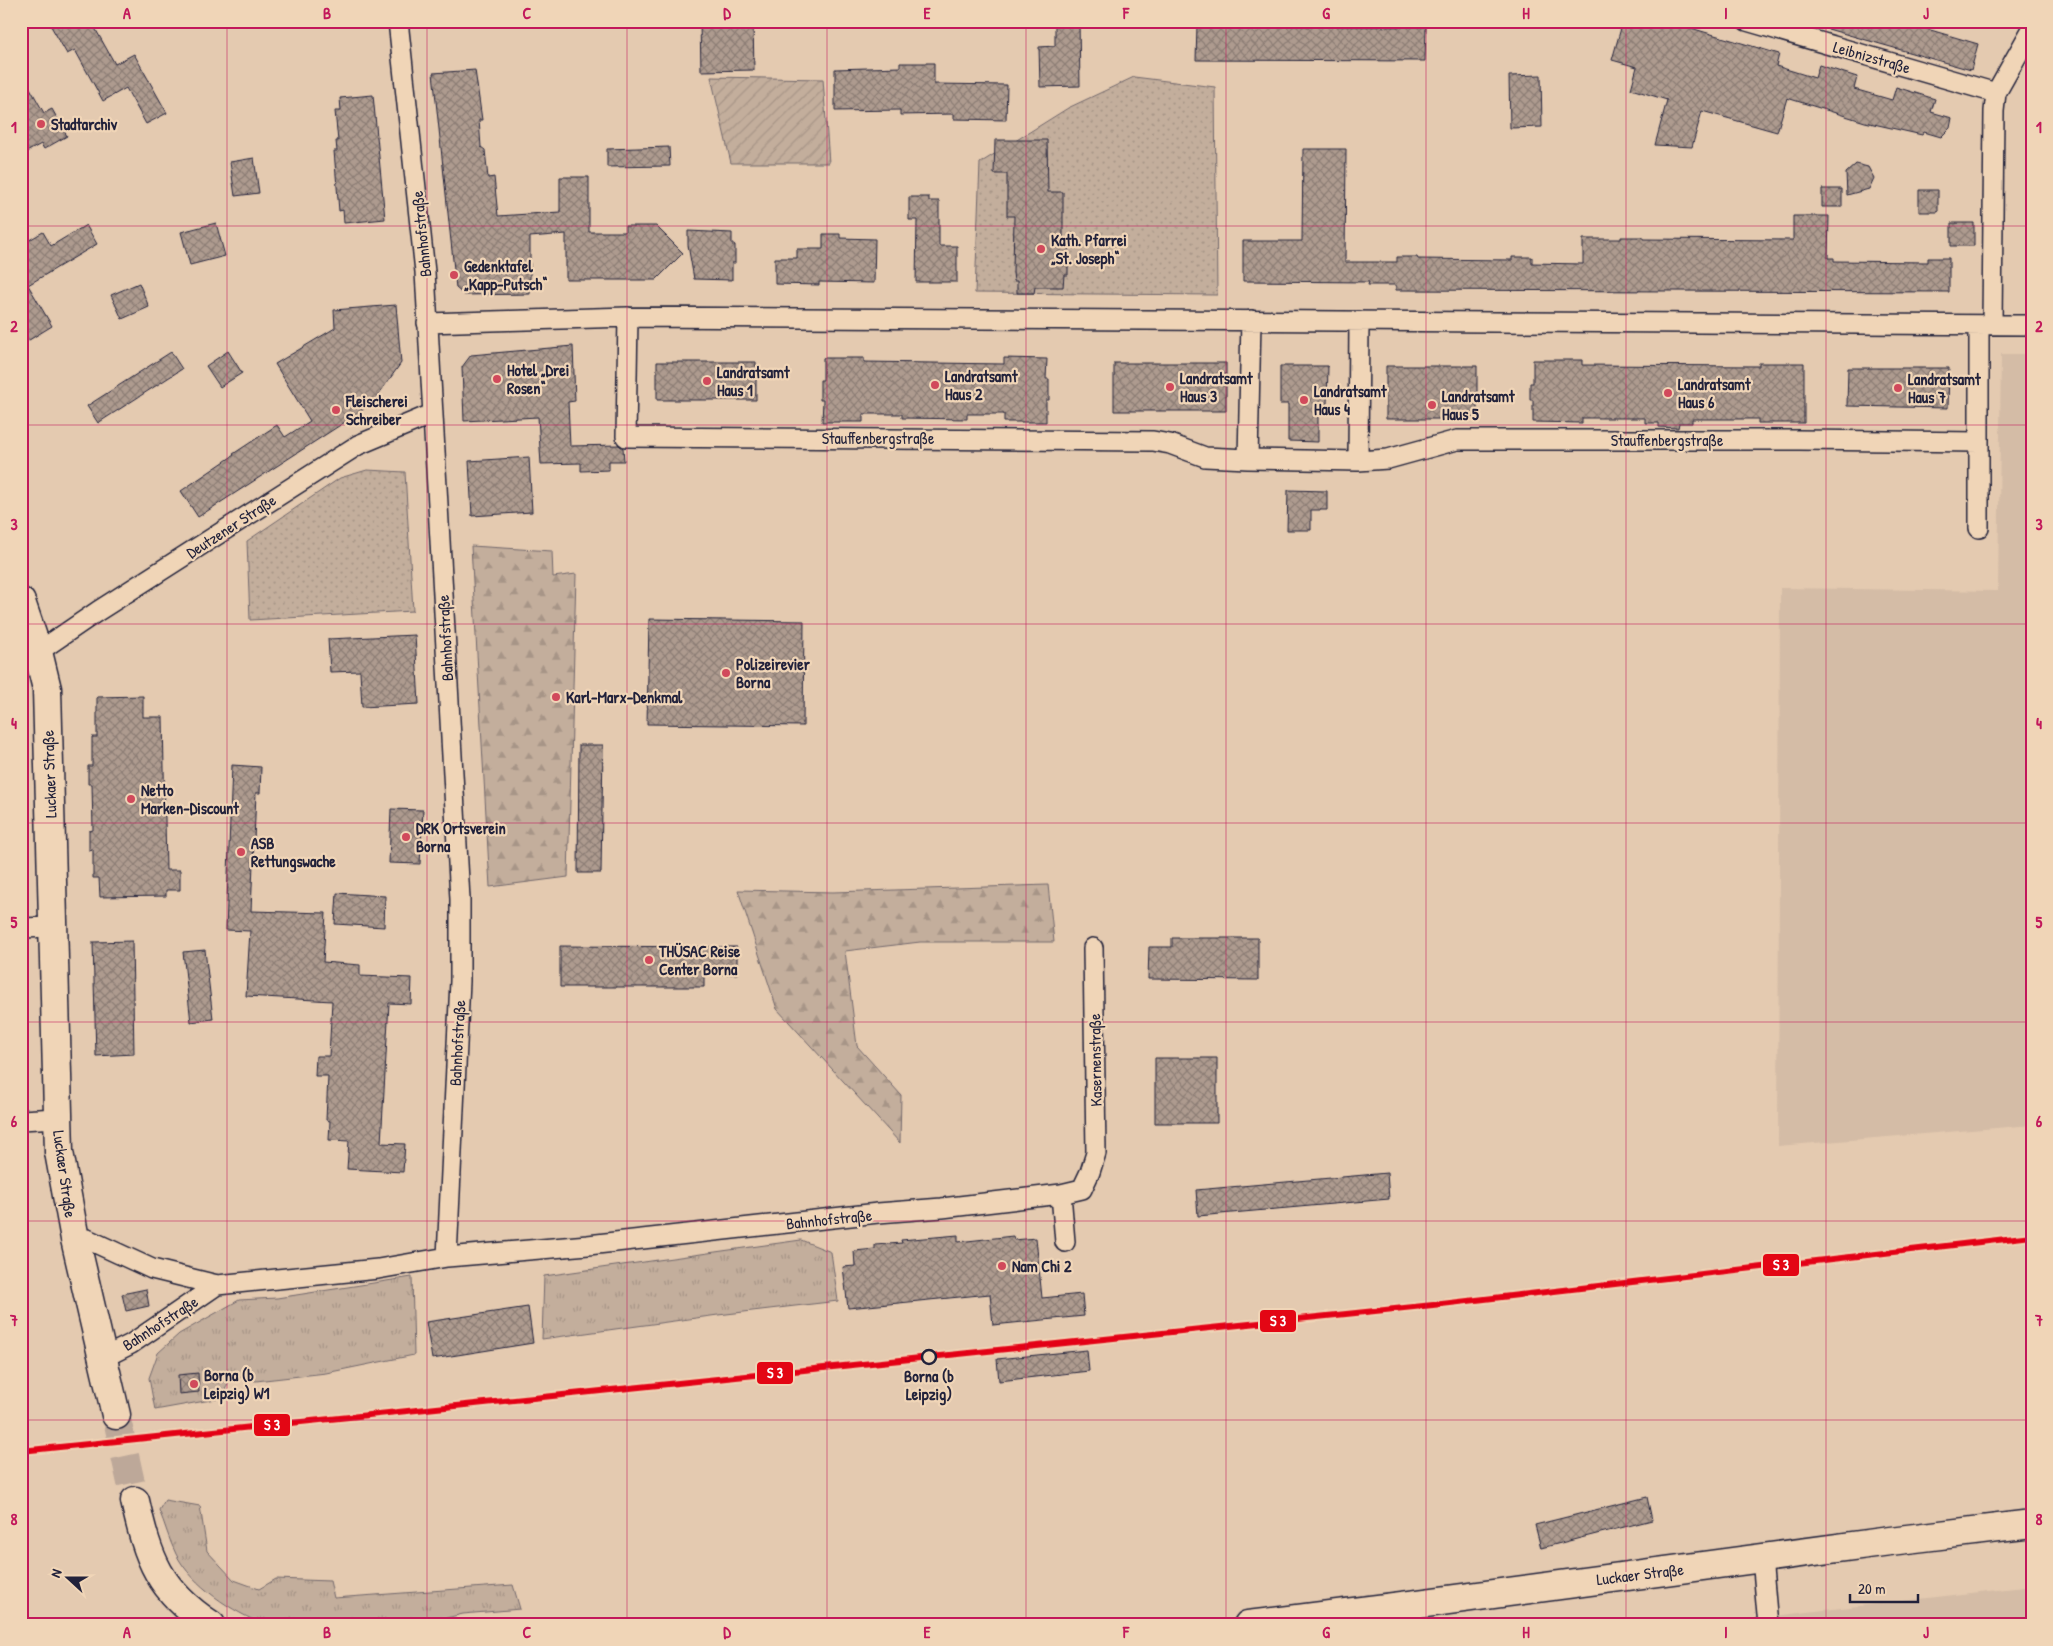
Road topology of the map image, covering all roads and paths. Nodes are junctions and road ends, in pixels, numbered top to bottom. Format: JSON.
{"nodes":[{"id":1,"x":398,"y":21,"type":"edge"},
{"id":2,"x":1747,"y":21,"type":"edge"},
{"id":3,"x":2032,"y":29,"type":"edge"},
{"id":4,"x":1996,"y":93,"type":"junction"},
{"id":5,"x":628,"y":317,"type":"junction"},
{"id":6,"x":1251,"y":320,"type":"junction"},
{"id":7,"x":1359,"y":321,"type":"junction"},
{"id":8,"x":427,"y":323,"type":"junction"},
{"id":9,"x":1986,"y":325,"type":"junction"},
{"id":10,"x":2032,"y":325,"type":"edge"},
{"id":11,"x":432,"y":414,"type":"junction"},
{"id":12,"x":1979,"y":442,"type":"junction"},
{"id":13,"x":1248,"y":459,"type":"junction"},
{"id":14,"x":1358,"y":461,"type":"junction"},
{"id":15,"x":1979,"y":528,"type":"dead end"},
{"id":16,"x":21,"y":602,"type":"edge"},
{"id":17,"x":38,"y":652,"type":"junction"},
{"id":18,"x":53,"y":927,"type":"junction"},
{"id":19,"x":21,"y":928,"type":"edge"},
{"id":20,"x":1093,"y":948,"type":"dead end"},
{"id":21,"x":57,"y":1118,"type":"junction"},
{"id":22,"x":21,"y":1120,"type":"edge"},
{"id":23,"x":1090,"y":1172,"type":"joint"},
{"id":24,"x":1061,"y":1194,"type":"junction"},
{"id":25,"x":75,"y":1239,"type":"junction"},
{"id":26,"x":1065,"y":1242,"type":"dead end"},
{"id":27,"x":447,"y":1257,"type":"junction"},
{"id":28,"x":217,"y":1285,"type":"junction"},
{"id":29,"x":101,"y":1359,"type":"junction"},
{"id":30,"x":116,"y":1416,"type":"tunnel mouth"},
{"id":31,"x":135,"y":1501,"type":"tunnel mouth"},
{"id":32,"x":2032,"y":1524,"type":"edge"},
{"id":33,"x":1762,"y":1558,"type":"junction"},
{"id":34,"x":211,"y":1625,"type":"edge"},
{"id":35,"x":1248,"y":1625,"type":"edge"},
{"id":36,"x":1768,"y":1625,"type":"edge"}],
"edges":[{"from":1,"to":8,"type":"street","name":"Bahnhofstraße"},
{"from":2,"to":4,"type":"street","name":"Leibnizstraße"},
{"from":3,"to":4,"type":"street"},
{"from":4,"to":9,"type":"street"},
{"from":5,"to":6,"type":"street"},
{"from":5,"to":8,"type":"street"},
{"from":5,"to":13,"type":"street","name":"Stauffenbergstraße"},
{"from":6,"to":7,"type":"street"},
{"from":6,"to":13,"type":"street"},
{"from":7,"to":9,"type":"street"},
{"from":7,"to":14,"type":"street"},
{"from":8,"to":11,"type":"street","name":"Bahnhofstraße"},
{"from":9,"to":10,"type":"street"},
{"from":9,"to":12,"type":"street"},
{"from":11,"to":17,"type":"street","name":"Deutzener Straße"},
{"from":11,"to":27,"type":"street","name":"Bahnhofstraße"},
{"from":12,"to":14,"type":"street","name":"Stauffenbergstraße"},
{"from":12,"to":15,"type":"street"},
{"from":13,"to":14,"type":"street","name":"Stauffenbergstraße"},
{"from":16,"to":17,"type":"main road","name":"Luckaer Straße"},
{"from":17,"to":18,"type":"main road","name":"Luckaer Straße"},
{"from":18,"to":19,"type":"street"},
{"from":18,"to":21,"type":"main road","name":"Luckaer Straße"},
{"from":20,"to":23,"type":"street","name":"Kasernenstraße"},
{"from":21,"to":22,"type":"street"},
{"from":21,"to":25,"type":"main road","name":"Luckaer Straße"},
{"from":23,"to":24,"type":"street","name":"Bahnhofstraße"},
{"from":24,"to":26,"type":"street"},
{"from":24,"to":27,"type":"street","name":"Bahnhofstraße"},
{"from":25,"to":28,"type":"street","name":"Bahnhofstraße"},
{"from":25,"to":29,"type":"main road","name":"Luckaer Straße"},
{"from":27,"to":28,"type":"street","name":"Bahnhofstraße"},
{"from":28,"to":29,"type":"street","name":"Bahnhofstraße"},
{"from":29,"to":30,"type":"main road","name":"Luckaer Straße"},
{"from":31,"to":34,"type":"main road"},
{"from":32,"to":33,"type":"main road","name":"Luckaer Straße"},
{"from":33,"to":35,"type":"main road","name":"Luckaer Straße"},
{"from":33,"to":36,"type":"street"}]}
